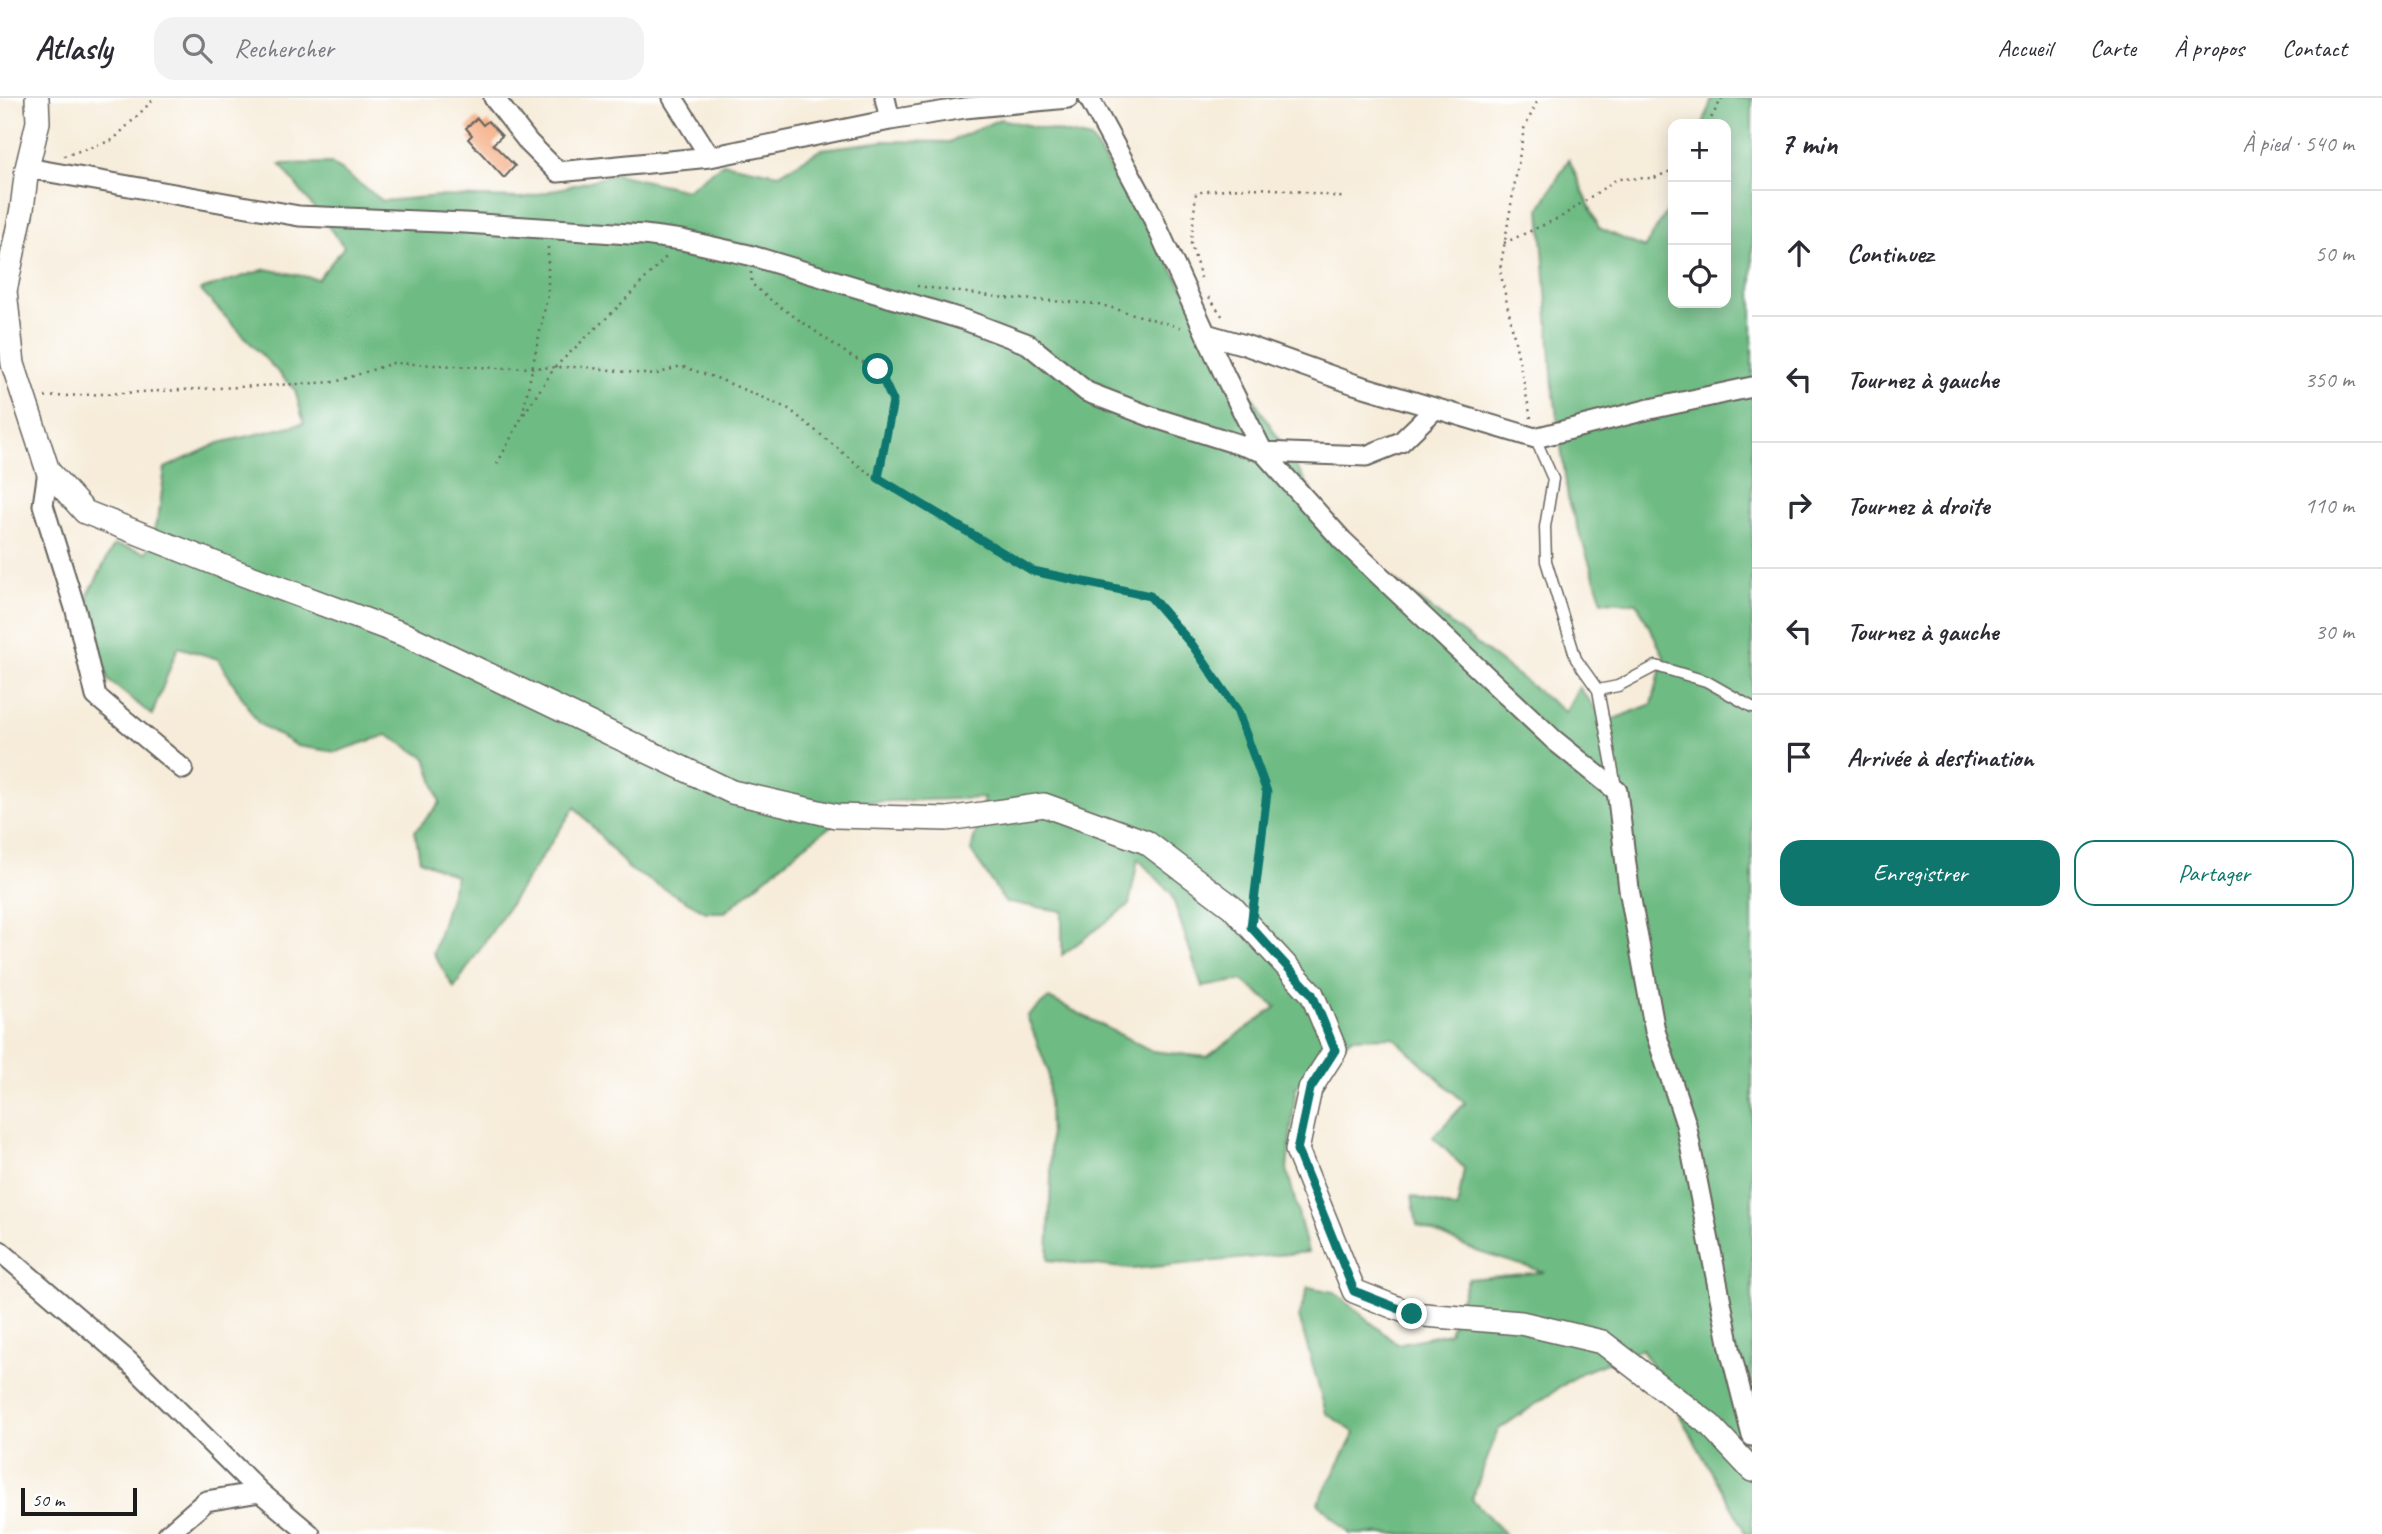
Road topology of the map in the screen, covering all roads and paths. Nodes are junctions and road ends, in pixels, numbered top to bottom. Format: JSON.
{"nodes":[{"id":1,"x":37,"y":98,"type":"edge"},
{"id":2,"x":155,"y":98,"type":"edge"},
{"id":3,"x":494,"y":98,"type":"edge"},
{"id":4,"x":673,"y":98,"type":"edge"},
{"id":5,"x":885,"y":98,"type":"edge"},
{"id":6,"x":1068,"y":98,"type":"edge"},
{"id":7,"x":1089,"y":98,"type":"edge"},
{"id":8,"x":1539,"y":98,"type":"edge"},
{"id":9,"x":1722,"y":98,"type":"edge"},
{"id":10,"x":1711,"y":119,"type":"edge"},
{"id":11,"x":890,"y":120,"type":"junction"},
{"id":12,"x":64,"y":156,"type":"dead end"},
{"id":13,"x":710,"y":157,"type":"junction"},
{"id":14,"x":27,"y":168,"type":"junction"},
{"id":15,"x":1668,"y":172,"type":"edge"},
{"id":16,"x":1346,"y":198,"type":"dead end"},
{"id":17,"x":548,"y":229,"type":"junction"},
{"id":18,"x":682,"y":240,"type":"junction"},
{"id":19,"x":1504,"y":243,"type":"junction"},
{"id":20,"x":749,"y":255,"type":"junction"},
{"id":21,"x":1203,"y":284,"type":"dead end"},
{"id":22,"x":914,"y":286,"type":"dead end"},
{"id":23,"x":1207,"y":292,"type":"dead end"},
{"id":24,"x":1206,"y":334,"type":"junction"},
{"id":25,"x":1245,"y":345,"type":"junction"},
{"id":26,"x":555,"y":367,"type":"junction"},
{"id":27,"x":533,"y":368,"type":"junction"},
{"id":28,"x":1752,"y":387,"type":"edge"},
{"id":29,"x":24,"y":398,"type":"junction"},
{"id":30,"x":1435,"y":409,"type":"junction"},
{"id":31,"x":522,"y":417,"type":"junction"},
{"id":32,"x":1535,"y":438,"type":"junction"},
{"id":33,"x":1263,"y":452,"type":"junction"},
{"id":34,"x":497,"y":464,"type":"dead end"},
{"id":35,"x":48,"y":471,"type":"junction"},
{"id":36,"x":878,"y":478,"type":"junction"},
{"id":37,"x":1598,"y":690,"type":"junction"},
{"id":38,"x":1752,"y":707,"type":"edge"},
{"id":39,"x":183,"y":769,"type":"dead end"},
{"id":40,"x":1617,"y":791,"type":"junction"},
{"id":41,"x":1251,"y":927,"type":"junction"},
{"id":42,"x":0,"y":1251,"type":"edge"},
{"id":43,"x":1752,"y":1368,"type":"edge"},
{"id":44,"x":1741,"y":1394,"type":"junction"},
{"id":45,"x":1752,"y":1436,"type":"edge"},
{"id":46,"x":1752,"y":1470,"type":"edge"},
{"id":47,"x":260,"y":1492,"type":"junction"},
{"id":48,"x":168,"y":1534,"type":"edge"},
{"id":49,"x":310,"y":1534,"type":"edge"}],
"edges":[{"from":1,"to":14,"type":"street"},
{"from":2,"to":12,"type":"path"},
{"from":3,"to":13,"type":"street"},
{"from":4,"to":13,"type":"street"},
{"from":5,"to":11,"type":"street"},
{"from":6,"to":11,"type":"street"},
{"from":7,"to":24,"type":"street"},
{"from":8,"to":19,"type":"path"},
{"from":9,"to":10,"type":"path"},
{"from":11,"to":13,"type":"street"},
{"from":14,"to":17,"type":"street"},
{"from":14,"to":29,"type":"street"},
{"from":15,"to":19,"type":"path"},
{"from":16,"to":21,"type":"path"},
{"from":17,"to":18,"type":"street"},
{"from":17,"to":27,"type":"path"},
{"from":18,"to":20,"type":"street"},
{"from":18,"to":26,"type":"path"},
{"from":19,"to":32,"type":"path"},
{"from":20,"to":33,"type":"street"},
{"from":20,"to":36,"type":"path"},
{"from":22,"to":24,"type":"path"},
{"from":23,"to":25,"type":"path"},
{"from":24,"to":25,"type":"street"},
{"from":24,"to":33,"type":"street"},
{"from":25,"to":30,"type":"street"},
{"from":26,"to":27,"type":"path"},
{"from":26,"to":31,"type":"path"},
{"from":26,"to":36,"type":"path"},
{"from":27,"to":29,"type":"path"},
{"from":27,"to":31,"type":"path"},
{"from":28,"to":32,"type":"street"},
{"from":29,"to":35,"type":"street"},
{"from":30,"to":32,"type":"street"},
{"from":30,"to":33,"type":"street"},
{"from":31,"to":34,"type":"path"},
{"from":32,"to":37,"type":"lane"},
{"from":33,"to":40,"type":"street"},
{"from":35,"to":39,"type":"street"},
{"from":35,"to":41,"type":"street"},
{"from":36,"to":41,"type":"path"},
{"from":37,"to":38,"type":"lane"},
{"from":37,"to":40,"type":"lane"},
{"from":40,"to":44,"type":"street"},
{"from":41,"to":46,"type":"street"},
{"from":42,"to":47,"type":"street"},
{"from":43,"to":44,"type":"street"},
{"from":44,"to":45,"type":"street"},
{"from":47,"to":48,"type":"street"},
{"from":47,"to":49,"type":"street"}]}
